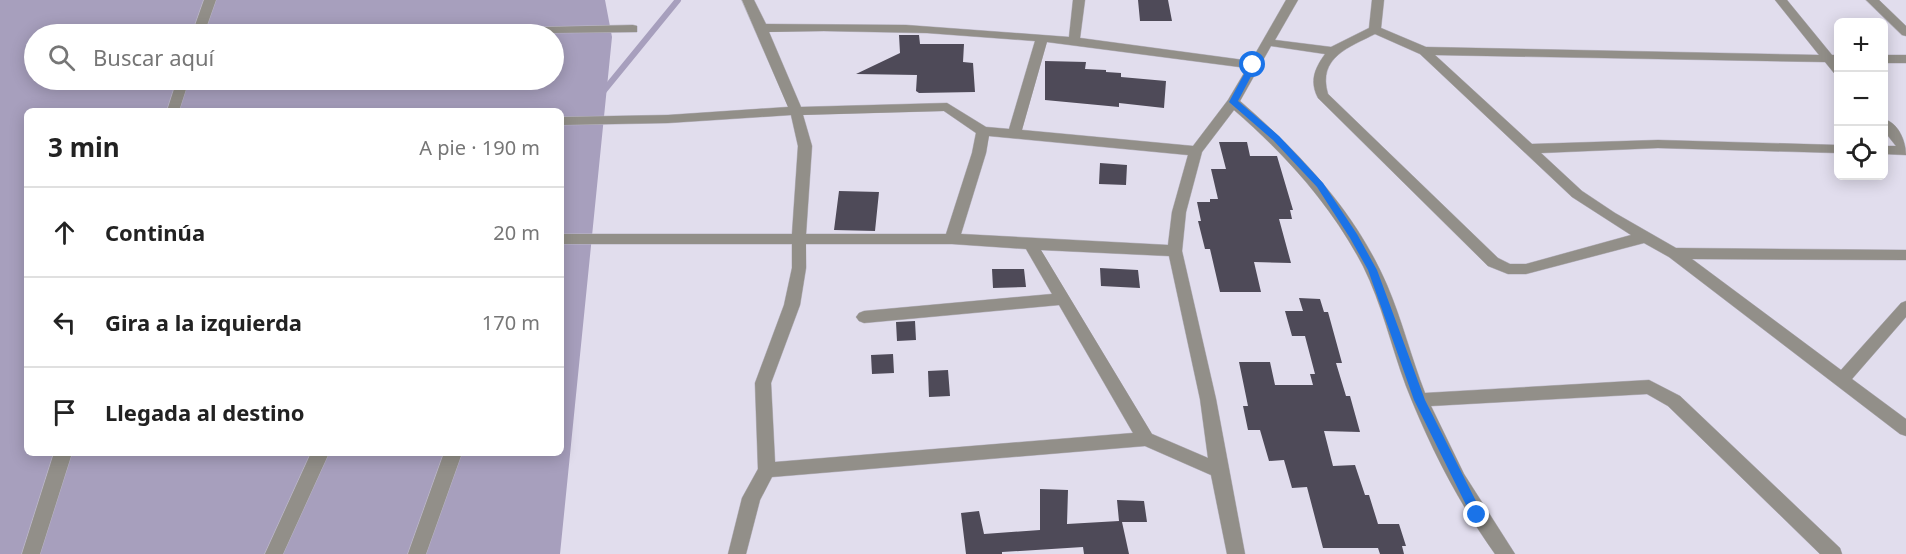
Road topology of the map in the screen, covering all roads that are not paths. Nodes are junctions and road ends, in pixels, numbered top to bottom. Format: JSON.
{"nodes":[{"id":1,"x":210,"y":0,"type":"edge"},
{"id":2,"x":748,"y":0,"type":"edge"},
{"id":3,"x":1079,"y":0,"type":"edge"},
{"id":4,"x":1292,"y":0,"type":"edge"},
{"id":5,"x":1378,"y":0,"type":"edge"},
{"id":6,"x":1781,"y":0,"type":"edge"},
{"id":7,"x":1872,"y":0,"type":"edge"},
{"id":8,"x":202,"y":24,"type":"edge"},
{"id":9,"x":762,"y":28,"type":"junction"},
{"id":10,"x":633,"y":29,"type":"dead end"},
{"id":11,"x":564,"y":30,"type":"edge"},
{"id":12,"x":1375,"y":30,"type":"junction"},
{"id":13,"x":1906,"y":32,"type":"edge"},
{"id":14,"x":1042,"y":37,"type":"junction"},
{"id":15,"x":1074,"y":41,"type":"junction"},
{"id":16,"x":1266,"y":42,"type":"junction"},
{"id":17,"x":1333,"y":51,"type":"junction"},
{"id":18,"x":1424,"y":51,"type":"junction"},
{"id":19,"x":1834,"y":59,"type":"edge"},
{"id":20,"x":1888,"y":59,"type":"edge"},
{"id":21,"x":1906,"y":59,"type":"edge"},
{"id":22,"x":1253,"y":65,"type":"junction"},
{"id":23,"x":180,"y":90,"type":"edge"},
{"id":24,"x":1233,"y":102,"type":"junction"},
{"id":25,"x":174,"y":108,"type":"edge"},
{"id":26,"x":796,"y":111,"type":"junction"},
{"id":27,"x":564,"y":121,"type":"edge"},
{"id":28,"x":1886,"y":126,"type":"edge"},
{"id":29,"x":983,"y":131,"type":"junction"},
{"id":30,"x":1014,"y":134,"type":"junction"},
{"id":31,"x":1527,"y":148,"type":"junction"},
{"id":32,"x":1834,"y":149,"type":"edge"},
{"id":33,"x":1888,"y":150,"type":"edge"},
{"id":34,"x":1906,"y":150,"type":"edge"},
{"id":35,"x":1196,"y":151,"type":"junction"},
{"id":36,"x":1645,"y":237,"type":"junction"},
{"id":37,"x":564,"y":239,"type":"edge"},
{"id":38,"x":952,"y":239,"type":"junction"},
{"id":39,"x":799,"y":240,"type":"junction"},
{"id":40,"x":1030,"y":244,"type":"junction"},
{"id":41,"x":1174,"y":251,"type":"junction"},
{"id":42,"x":1674,"y":253,"type":"junction"},
{"id":43,"x":1906,"y":255,"type":"edge"},
{"id":44,"x":1063,"y":299,"type":"junction"},
{"id":45,"x":1906,"y":307,"type":"edge"},
{"id":46,"x":864,"y":317,"type":"dead end"},
{"id":47,"x":1842,"y":380,"type":"junction"},
{"id":48,"x":1420,"y":400,"type":"junction"},
{"id":49,"x":1906,"y":429,"type":"edge"},
{"id":50,"x":1146,"y":439,"type":"junction"},
{"id":51,"x":62,"y":456,"type":"edge"},
{"id":52,"x":319,"y":456,"type":"edge"},
{"id":53,"x":452,"y":456,"type":"edge"},
{"id":54,"x":767,"y":470,"type":"junction"},
{"id":55,"x":1219,"y":470,"type":"junction"},
{"id":56,"x":31,"y":554,"type":"edge"},
{"id":57,"x":274,"y":554,"type":"edge"},
{"id":58,"x":417,"y":554,"type":"edge"},
{"id":59,"x":737,"y":554,"type":"edge"},
{"id":60,"x":1236,"y":554,"type":"edge"},
{"id":61,"x":1506,"y":554,"type":"edge"},
{"id":62,"x":1833,"y":554,"type":"edge"}],
"edges":[{"from":1,"to":8,"type":"street"},
{"from":2,"to":9,"type":"street"},
{"from":3,"to":15,"type":"street"},
{"from":4,"to":16,"type":"street"},
{"from":5,"to":12,"type":"street"},
{"from":6,"to":19,"type":"street"},
{"from":7,"to":13,"type":"street"},
{"from":9,"to":14,"type":"street"},
{"from":9,"to":26,"type":"street"},
{"from":10,"to":11,"type":"street"},
{"from":12,"to":17,"type":"street"},
{"from":12,"to":18,"type":"street"},
{"from":14,"to":15,"type":"street"},
{"from":14,"to":30,"type":"street"},
{"from":15,"to":22,"type":"street"},
{"from":16,"to":17,"type":"street"},
{"from":16,"to":22,"type":"street"},
{"from":17,"to":36,"type":"street"},
{"from":18,"to":19,"type":"street"},
{"from":18,"to":31,"type":"street"},
{"from":20,"to":21,"type":"street"},
{"from":22,"to":24,"type":"street"},
{"from":23,"to":25,"type":"street"},
{"from":24,"to":35,"type":"street"},
{"from":24,"to":48,"type":"street"},
{"from":26,"to":27,"type":"street"},
{"from":26,"to":29,"type":"street"},
{"from":26,"to":39,"type":"street"},
{"from":28,"to":34,"type":"street"},
{"from":29,"to":30,"type":"street"},
{"from":29,"to":38,"type":"street"},
{"from":30,"to":35,"type":"street"},
{"from":31,"to":32,"type":"street"},
{"from":31,"to":36,"type":"street"},
{"from":33,"to":34,"type":"street"},
{"from":35,"to":41,"type":"street"},
{"from":36,"to":42,"type":"street"},
{"from":37,"to":39,"type":"street"},
{"from":38,"to":39,"type":"street"},
{"from":38,"to":40,"type":"street"},
{"from":39,"to":54,"type":"street"},
{"from":40,"to":41,"type":"street"},
{"from":40,"to":44,"type":"street"},
{"from":41,"to":55,"type":"street"},
{"from":42,"to":43,"type":"street"},
{"from":42,"to":47,"type":"street"},
{"from":44,"to":46,"type":"street"},
{"from":44,"to":50,"type":"street"},
{"from":45,"to":47,"type":"street"},
{"from":47,"to":49,"type":"street"},
{"from":48,"to":61,"type":"street"},
{"from":48,"to":62,"type":"street"},
{"from":50,"to":54,"type":"street"},
{"from":50,"to":55,"type":"street"},
{"from":51,"to":56,"type":"street"},
{"from":52,"to":57,"type":"street"},
{"from":53,"to":58,"type":"street"},
{"from":54,"to":59,"type":"street"},
{"from":55,"to":60,"type":"street"}]}
